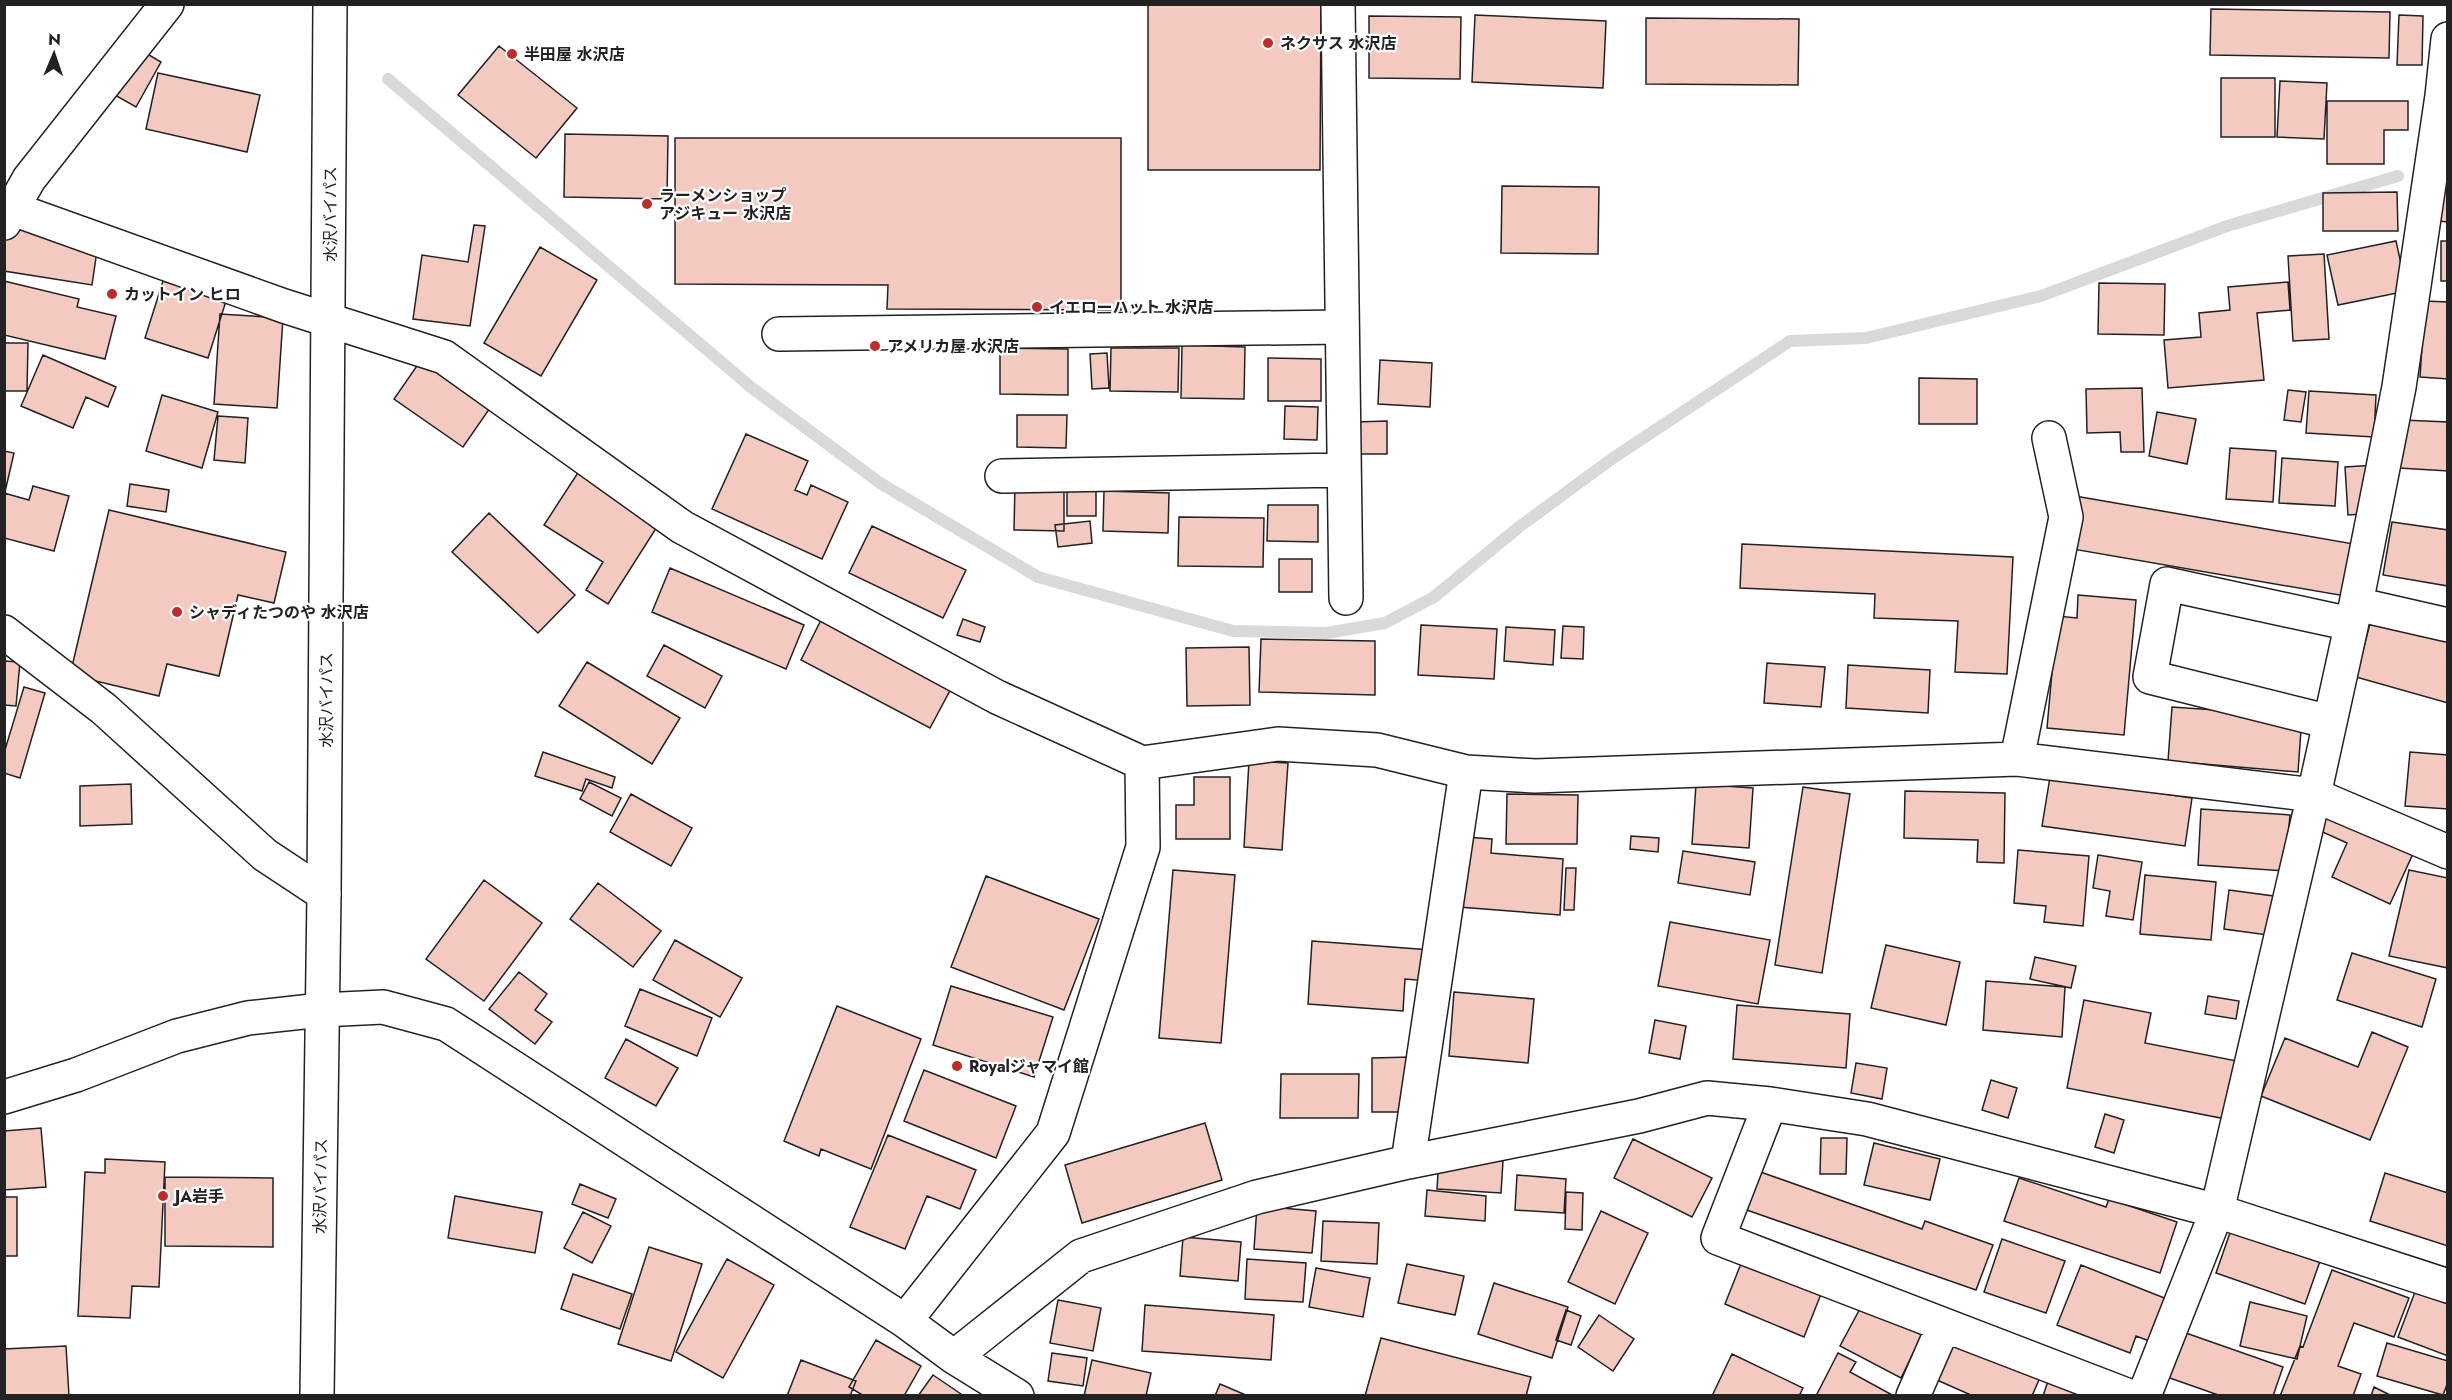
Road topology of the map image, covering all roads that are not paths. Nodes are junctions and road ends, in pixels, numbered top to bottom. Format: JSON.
{"nodes":[{"id":1,"x":167,"y":4,"type":"edge"},
{"id":2,"x":330,"y":4,"type":"edge"},
{"id":3,"x":1338,"y":4,"type":"edge"},
{"id":4,"x":2448,"y":39,"type":"edge"},
{"id":5,"x":17,"y":176,"type":"edge"},
{"id":6,"x":9,"y":216,"type":"edge"},
{"id":7,"x":329,"y":320,"type":"junction"},
{"id":8,"x":1342,"y":327,"type":"junction"},
{"id":9,"x":780,"y":334,"type":"dead end"},
{"id":10,"x":2049,"y":438,"type":"dead end"},
{"id":11,"x":1344,"y":470,"type":"junction"},
{"id":12,"x":1002,"y":476,"type":"dead end"},
{"id":13,"x":1346,"y":598,"type":"dead end"},
{"id":14,"x":2354,"y":614,"type":"junction"},
{"id":15,"x":2448,"y":625,"type":"edge"},
{"id":16,"x":4,"y":632,"type":"edge"},
{"id":17,"x":2330,"y":722,"type":"junction"},
{"id":18,"x":2017,"y":759,"type":"junction"},
{"id":19,"x":1142,"y":764,"type":"junction"},
{"id":20,"x":1466,"y":772,"type":"junction"},
{"id":21,"x":2314,"y":795,"type":"junction"},
{"id":22,"x":2448,"y":852,"type":"edge"},
{"id":23,"x":324,"y":894,"type":"junction"},
{"id":24,"x":321,"y":1010,"type":"junction"},
{"id":25,"x":4,"y":1097,"type":"edge"},
{"id":26,"x":1770,"y":1104,"type":"junction"},
{"id":27,"x":1408,"y":1162,"type":"junction"},
{"id":28,"x":2217,"y":1211,"type":"junction"},
{"id":29,"x":2448,"y":1286,"type":"edge"},
{"id":30,"x":904,"y":1321,"type":"junction"},
{"id":31,"x":1944,"y":1325,"type":"junction"},
{"id":32,"x":954,"y":1358,"type":"junction"},
{"id":33,"x":317,"y":1395,"type":"edge"},
{"id":34,"x":1017,"y":1395,"type":"edge"},
{"id":35,"x":1913,"y":1395,"type":"edge"},
{"id":36,"x":2129,"y":1395,"type":"edge"},
{"id":37,"x":2144,"y":1395,"type":"edge"}],
"edges":[{"from":1,"to":5,"type":"main road"},
{"from":2,"to":7,"type":"main road","name":"水沢バイパス"},
{"from":3,"to":8,"type":"main road"},
{"from":4,"to":14,"type":"main road"},
{"from":5,"to":6,"type":"main road"},
{"from":6,"to":7,"type":"main road"},
{"from":7,"to":19,"type":"main road"},
{"from":7,"to":23,"type":"main road","name":"水沢バイパス"},
{"from":8,"to":9,"type":"main road"},
{"from":8,"to":11,"type":"main road"},
{"from":10,"to":18,"type":"main road"},
{"from":11,"to":12,"type":"main road"},
{"from":11,"to":13,"type":"main road"},
{"from":14,"to":15,"type":"main road"},
{"from":14,"to":17,"type":"main road"},
{"from":14,"to":17,"type":"main road"},
{"from":16,"to":23,"type":"main road"},
{"from":17,"to":21,"type":"main road"},
{"from":18,"to":20,"type":"main road"},
{"from":18,"to":21,"type":"main road"},
{"from":19,"to":20,"type":"main road"},
{"from":19,"to":30,"type":"main road"},
{"from":20,"to":27,"type":"main road"},
{"from":21,"to":22,"type":"main road"},
{"from":21,"to":28,"type":"main road"},
{"from":23,"to":24,"type":"main road","name":"水沢バイパス"},
{"from":24,"to":25,"type":"main road"},
{"from":24,"to":30,"type":"main road"},
{"from":24,"to":33,"type":"main road","name":"水沢バイパス"},
{"from":26,"to":27,"type":"main road"},
{"from":26,"to":28,"type":"main road"},
{"from":26,"to":31,"type":"main road"},
{"from":27,"to":32,"type":"main road"},
{"from":28,"to":29,"type":"main road"},
{"from":28,"to":37,"type":"main road"},
{"from":30,"to":32,"type":"main road"},
{"from":31,"to":35,"type":"main road"},
{"from":31,"to":36,"type":"main road"},
{"from":32,"to":34,"type":"main road"}]}
